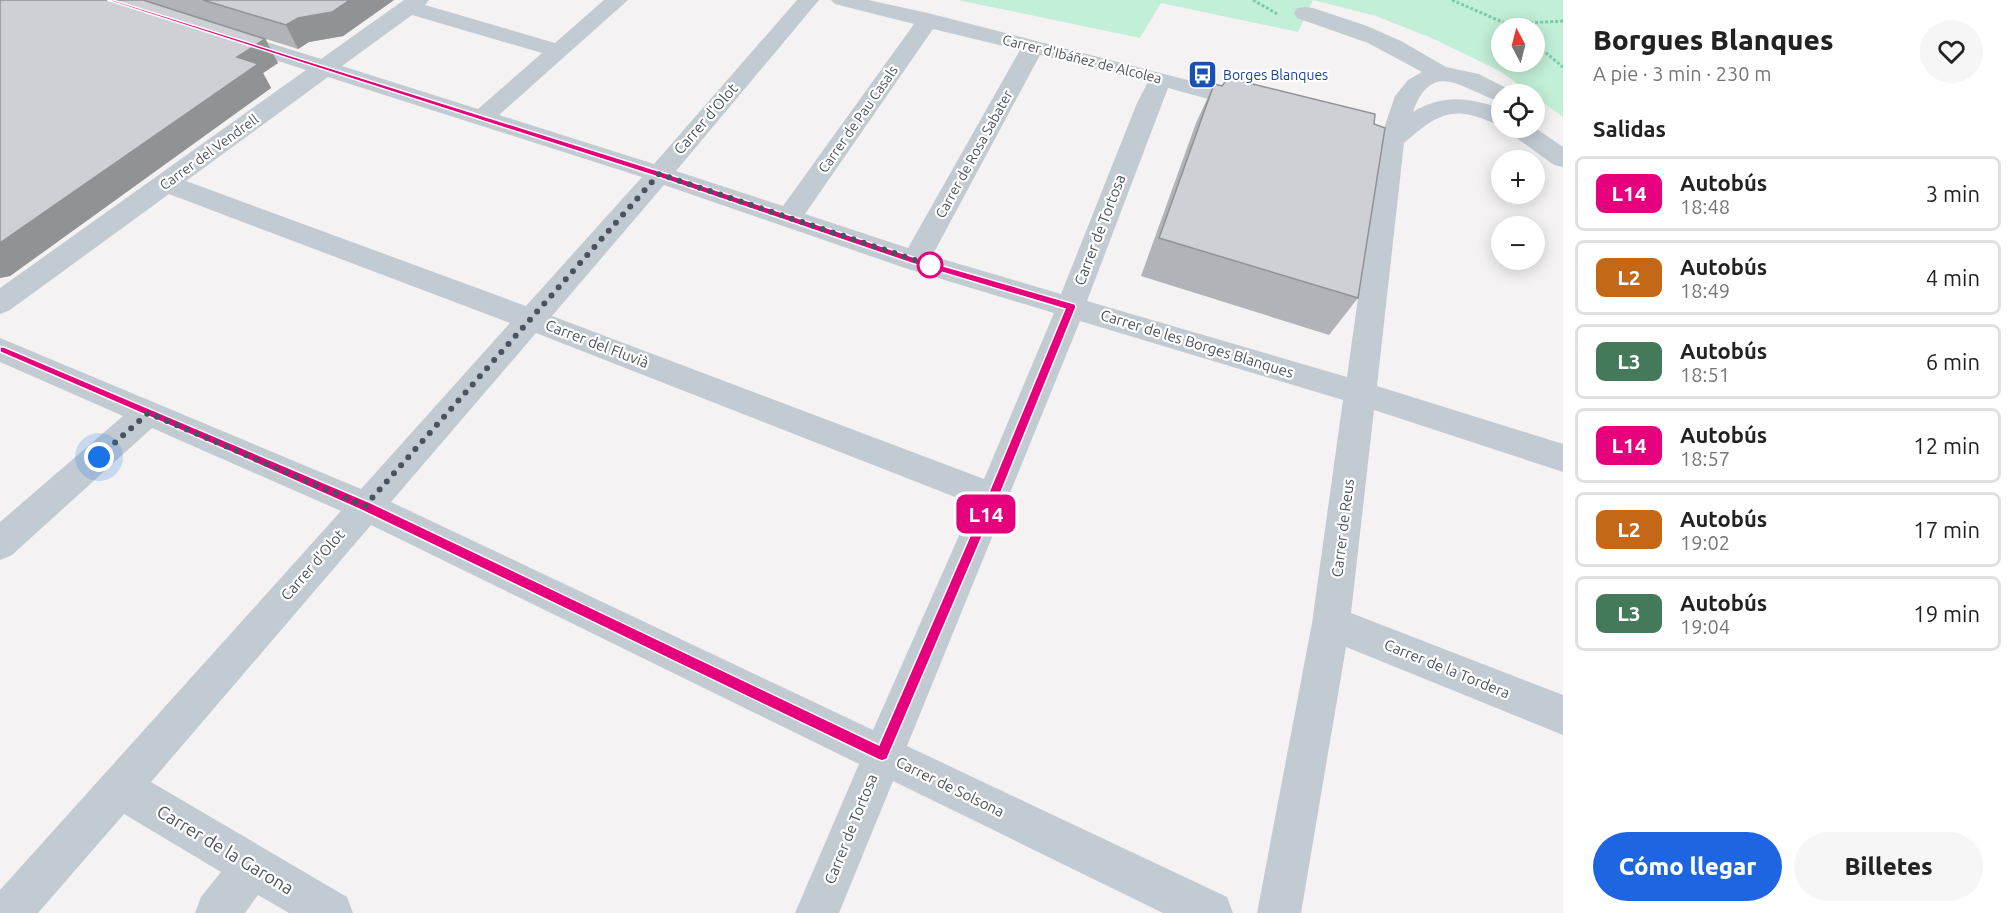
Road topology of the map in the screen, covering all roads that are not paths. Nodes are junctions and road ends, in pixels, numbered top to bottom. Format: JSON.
{"nodes":[{"id":1,"x":617,"y":0,"type":"edge"},
{"id":2,"x":808,"y":0,"type":"edge"},
{"id":3,"x":842,"y":0,"type":"edge"},
{"id":4,"x":413,"y":3,"type":"edge"},
{"id":5,"x":1305,"y":13,"type":"dead end"},
{"id":6,"x":928,"y":20,"type":"junction"},
{"id":7,"x":204,"y":30,"type":"edge"},
{"id":8,"x":1033,"y":47,"type":"junction"},
{"id":9,"x":558,"y":51,"type":"junction"},
{"id":10,"x":325,"y":68,"type":"junction"},
{"id":11,"x":1442,"y":75,"type":"junction"},
{"id":12,"x":1161,"y":80,"type":"junction"},
{"id":13,"x":1491,"y":88,"type":"edge"},
{"id":14,"x":1270,"y":108,"type":"edge"},
{"id":15,"x":1491,"y":114,"type":"edge"},
{"id":16,"x":482,"y":118,"type":"junction"},
{"id":17,"x":1545,"y":126,"type":"edge"},
{"id":18,"x":1381,"y":137,"type":"junction"},
{"id":19,"x":1533,"y":138,"type":"edge"},
{"id":20,"x":1563,"y":138,"type":"edge"},
{"id":21,"x":1563,"y":159,"type":"edge"},
{"id":22,"x":659,"y":174,"type":"junction"},
{"id":23,"x":165,"y":183,"type":"junction"},
{"id":24,"x":789,"y":217,"type":"junction"},
{"id":25,"x":915,"y":261,"type":"junction"},
{"id":26,"x":0,"y":303,"type":"edge"},
{"id":27,"x":1071,"y":307,"type":"junction"},
{"id":28,"x":531,"y":319,"type":"junction"},
{"id":29,"x":0,"y":350,"type":"edge"},
{"id":30,"x":1360,"y":393,"type":"junction"},
{"id":31,"x":148,"y":413,"type":"junction"},
{"id":32,"x":1563,"y":458,"type":"edge"},
{"id":33,"x":993,"y":497,"type":"junction"},
{"id":34,"x":365,"y":506,"type":"junction"},
{"id":35,"x":0,"y":544,"type":"edge"},
{"id":36,"x":1331,"y":623,"type":"junction"},
{"id":37,"x":1563,"y":715,"type":"edge"},
{"id":38,"x":882,"y":754,"type":"junction"},
{"id":39,"x":119,"y":787,"type":"junction"},
{"id":40,"x":252,"y":867,"type":"junction"},
{"id":41,"x":9,"y":913,"type":"edge"},
{"id":42,"x":217,"y":913,"type":"edge"},
{"id":43,"x":331,"y":913,"type":"edge"},
{"id":44,"x":817,"y":913,"type":"edge"},
{"id":45,"x":1211,"y":913,"type":"edge"},
{"id":46,"x":1279,"y":913,"type":"edge"}],
"edges":[{"from":1,"to":9,"type":"street"},
{"from":2,"to":22,"type":"street","name":"Carrer d'Olot"},
{"from":3,"to":6,"type":"street","name":"Carrer d'Ibáñez de Alcolea"},
{"from":4,"to":9,"type":"street"},
{"from":4,"to":10,"type":"street","name":"Carrer del Vendrell"},
{"from":5,"to":11,"type":"street"},
{"from":6,"to":8,"type":"street","name":"Carrer d'Ibáñez de Alcolea"},
{"from":6,"to":24,"type":"street","name":"Carrer de Pau Casals"},
{"from":7,"to":10,"type":"street","name":"Carrer de les Borges Blanques"},
{"from":8,"to":12,"type":"street","name":"Carrer d'Ibáñez de Alcolea"},
{"from":8,"to":25,"type":"street","name":"Carrer de Rosa Sabater"},
{"from":9,"to":16,"type":"street"},
{"from":10,"to":16,"type":"street","name":"Carrer de les Borges Blanques"},
{"from":10,"to":23,"type":"street","name":"Carrer del Vendrell"},
{"from":11,"to":13,"type":"street"},
{"from":11,"to":18,"type":"street","name":"Carrer de Reus"},
{"from":12,"to":14,"type":"street","name":"Carrer d'Ibáñez de Alcolea"},
{"from":12,"to":27,"type":"street","name":"Carrer de Tortosa"},
{"from":15,"to":18,"type":"street"},
{"from":16,"to":22,"type":"street","name":"Carrer de les Borges Blanques"},
{"from":17,"to":20,"type":"street"},
{"from":18,"to":30,"type":"street","name":"Carrer de Reus"},
{"from":19,"to":21,"type":"street"},
{"from":22,"to":24,"type":"street","name":"Carrer de les Borges Blanques"},
{"from":22,"to":28,"type":"street","name":"Carrer d'Olot"},
{"from":23,"to":26,"type":"street","name":"Carrer del Vendrell"},
{"from":23,"to":28,"type":"street","name":"Carrer del Fluvià"},
{"from":24,"to":25,"type":"street","name":"Carrer de les Borges Blanques"},
{"from":25,"to":27,"type":"street","name":"Carrer de les Borges Blanques"},
{"from":27,"to":30,"type":"street","name":"Carrer de les Borges Blanques"},
{"from":27,"to":33,"type":"street","name":"Carrer de Tortosa"},
{"from":28,"to":33,"type":"street","name":"Carrer del Fluvià"},
{"from":28,"to":34,"type":"street","name":"Carrer d'Olot"},
{"from":29,"to":31,"type":"street","name":"Carrer de Solsona"},
{"from":30,"to":32,"type":"street","name":"Carrer de les Borges Blanques"},
{"from":30,"to":36,"type":"street","name":"Carrer de Reus"},
{"from":31,"to":34,"type":"street","name":"Carrer de Solsona"},
{"from":31,"to":35,"type":"street"},
{"from":33,"to":38,"type":"street","name":"Carrer de Tortosa"},
{"from":34,"to":38,"type":"street","name":"Carrer de Solsona"},
{"from":34,"to":39,"type":"street","name":"Carrer d'Olot"},
{"from":36,"to":37,"type":"street","name":"Carrer de la Tordera"},
{"from":36,"to":46,"type":"street","name":"Carrer de Reus"},
{"from":38,"to":44,"type":"street","name":"Carrer de Tortosa"},
{"from":38,"to":45,"type":"street","name":"Carrer de Solsona"},
{"from":39,"to":40,"type":"street","name":"Carrer de la Garona"},
{"from":39,"to":41,"type":"street","name":"Carrer d'Olot"},
{"from":40,"to":42,"type":"street"},
{"from":40,"to":43,"type":"street","name":"Carrer de la Garona"}]}
